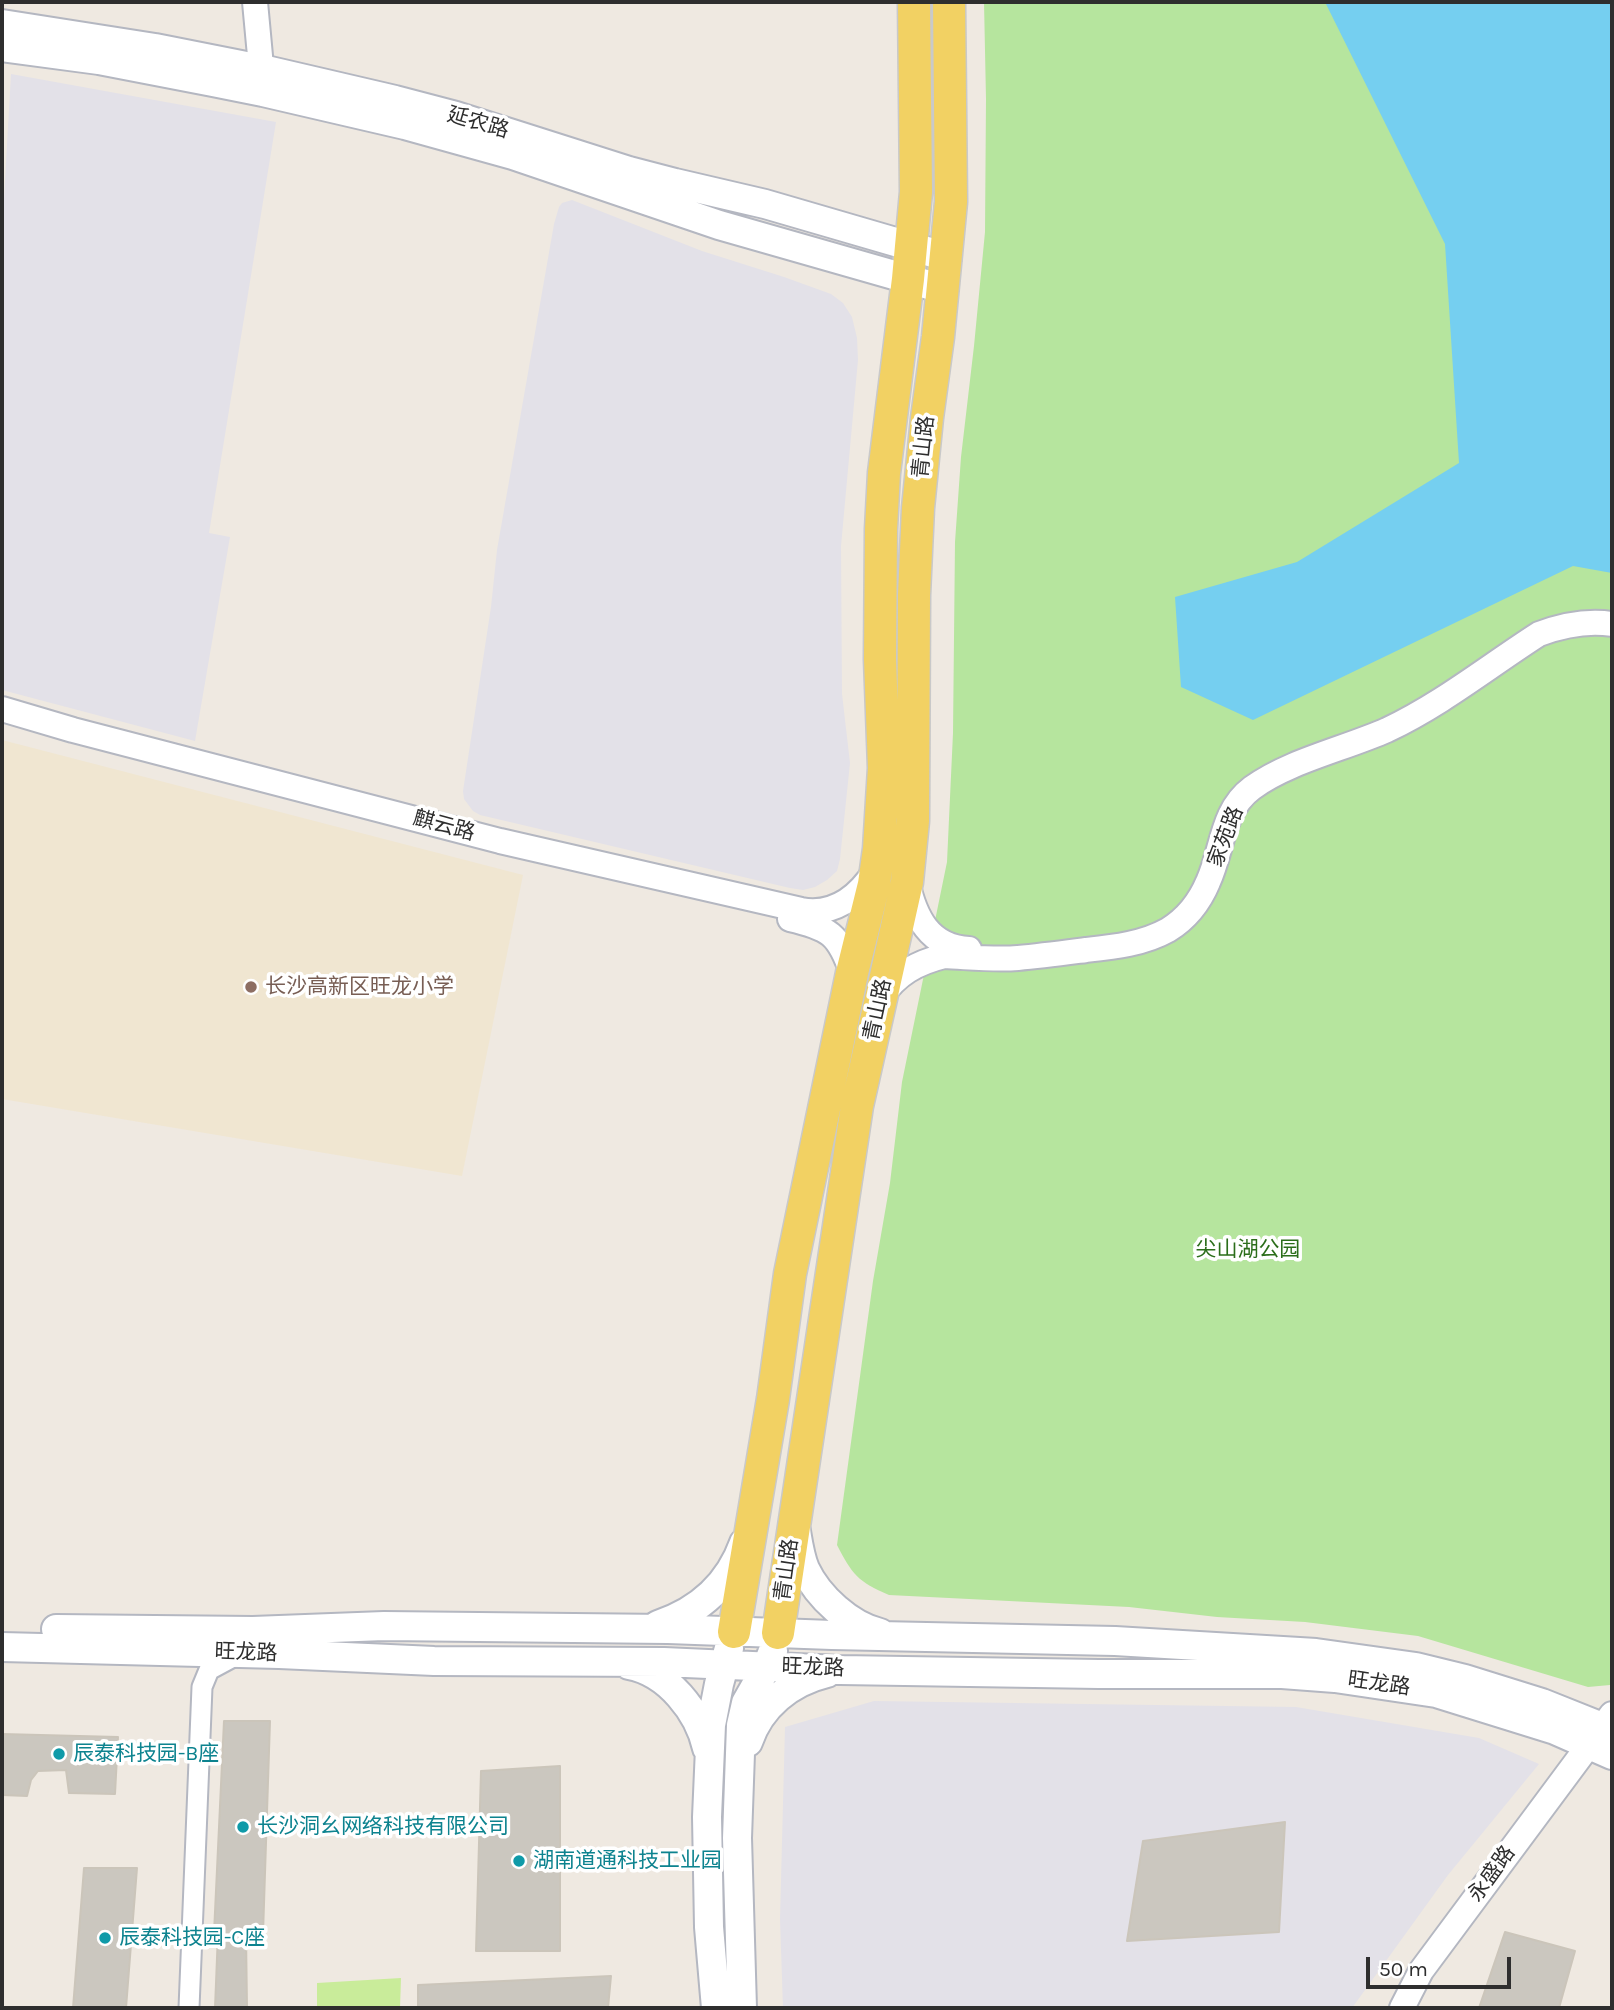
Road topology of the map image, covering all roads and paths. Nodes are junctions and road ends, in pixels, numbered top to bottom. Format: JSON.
{"nodes":[{"id":1,"x":255,"y":2,"type":"edge"},
{"id":2,"x":914,"y":2,"type":"edge"},
{"id":3,"x":949,"y":2,"type":"edge"},
{"id":4,"x":2,"y":24,"type":"edge"},
{"id":5,"x":2,"y":47,"type":"edge"},
{"id":6,"x":262,"y":80,"type":"junction"},
{"id":7,"x":912,"y":247,"type":"junction"},
{"id":8,"x":947,"y":257,"type":"junction"},
{"id":9,"x":908,"y":279,"type":"junction"},
{"id":10,"x":943,"y":289,"type":"junction"},
{"id":11,"x":1612,"y":618,"type":"edge"},
{"id":12,"x":1612,"y":624,"type":"edge"},
{"id":13,"x":2,"y":709,"type":"edge"},
{"id":14,"x":2,"y":720,"type":"edge"},
{"id":15,"x":876,"y":871,"type":"junction"},
{"id":16,"x":907,"y":882,"type":"junction"},
{"id":17,"x":852,"y":973,"type":"junction"},
{"id":18,"x":880,"y":998,"type":"junction"},
{"id":19,"x":753,"y":1517,"type":"junction"},
{"id":20,"x":795,"y":1520,"type":"junction"},
{"id":21,"x":2,"y":1628,"type":"edge"},
{"id":22,"x":626,"y":1629,"type":"junction"},
{"id":23,"x":734,"y":1632,"type":"junction"},
{"id":24,"x":778,"y":1633,"type":"junction"},
{"id":25,"x":893,"y":1637,"type":"junction"},
{"id":26,"x":2,"y":1647,"type":"edge"},
{"id":27,"x":166,"y":1650,"type":"junction"},
{"id":28,"x":246,"y":1653,"type":"junction"},
{"id":29,"x":609,"y":1662,"type":"junction"},
{"id":30,"x":724,"y":1665,"type":"junction"},
{"id":31,"x":767,"y":1666,"type":"junction"},
{"id":32,"x":840,"y":1670,"type":"junction"},
{"id":33,"x":1606,"y":1736,"type":"edge"},
{"id":34,"x":710,"y":1759,"type":"junction"},
{"id":35,"x":739,"y":1782,"type":"junction"},
{"id":36,"x":182,"y":2008,"type":"edge"},
{"id":37,"x":189,"y":2008,"type":"edge"},
{"id":38,"x":716,"y":2008,"type":"edge"},
{"id":39,"x":742,"y":2008,"type":"edge"},
{"id":40,"x":1402,"y":2008,"type":"edge"},
{"id":41,"x":1414,"y":2008,"type":"edge"}],
"edges":[{"from":1,"to":6,"type":"street"},
{"from":2,"to":7,"type":"main road","name":"青山路"},
{"from":3,"to":8,"type":"main road","name":"青山路"},
{"from":4,"to":6,"type":"main road","name":"延农路"},
{"from":5,"to":6,"type":"main road","name":"延农路"},
{"from":6,"to":7,"type":"main road","name":"延农路"},
{"from":6,"to":9,"type":"main road","name":"延农路"},
{"from":7,"to":8,"type":"main road","name":"延农路"},
{"from":7,"to":9,"type":"main road","name":"青山路"},
{"from":8,"to":10,"type":"main road","name":"青山路"},
{"from":9,"to":10,"type":"main road","name":"延农路"},
{"from":9,"to":15,"type":"main road","name":"青山路"},
{"from":10,"to":16,"type":"main road","name":"青山路"},
{"from":11,"to":16,"type":"street","name":"家苑路"},
{"from":12,"to":18,"type":"street","name":"家苑路"},
{"from":13,"to":15,"type":"street","name":"麒云路"},
{"from":14,"to":17,"type":"street","name":"麒云路"},
{"from":15,"to":17,"type":"main road","name":"青山路"},
{"from":16,"to":18,"type":"main road","name":"青山路"},
{"from":17,"to":19,"type":"main road","name":"青山路"},
{"from":18,"to":20,"type":"main road","name":"青山路"},
{"from":19,"to":22,"type":"main road"},
{"from":19,"to":23,"type":"main road","name":"青山路"},
{"from":20,"to":24,"type":"main road","name":"青山路"},
{"from":20,"to":25,"type":"main road"},
{"from":21,"to":22,"type":"main road","name":"旺龙路"},
{"from":22,"to":23,"type":"main road","name":"旺龙路"},
{"from":23,"to":24,"type":"main road","name":"旺龙路"},
{"from":23,"to":30,"type":"main road","name":"青山路"},
{"from":24,"to":25,"type":"main road","name":"旺龙路"},
{"from":24,"to":31,"type":"main road","name":"青山路"},
{"from":25,"to":33,"type":"main road","name":"旺龙路"},
{"from":26,"to":27,"type":"main road","name":"旺龙路"},
{"from":27,"to":28,"type":"main road","name":"旺龙路"},
{"from":27,"to":36,"type":"street"},
{"from":28,"to":29,"type":"main road","name":"旺龙路"},
{"from":28,"to":37,"type":"street"},
{"from":29,"to":30,"type":"main road","name":"旺龙路"},
{"from":29,"to":34,"type":"main road"},
{"from":30,"to":31,"type":"main road","name":"旺龙路"},
{"from":30,"to":34,"type":"main road","name":"青山路"},
{"from":31,"to":32,"type":"main road","name":"旺龙路"},
{"from":31,"to":35,"type":"main road","name":"青山路"},
{"from":32,"to":33,"type":"main road","name":"旺龙路"},
{"from":32,"to":35,"type":"main road"},
{"from":33,"to":40,"type":"street","name":"永盛路"},
{"from":33,"to":41,"type":"street","name":"永盛路"},
{"from":34,"to":38,"type":"main road","name":"青山路"},
{"from":35,"to":39,"type":"main road","name":"青山路"}]}
